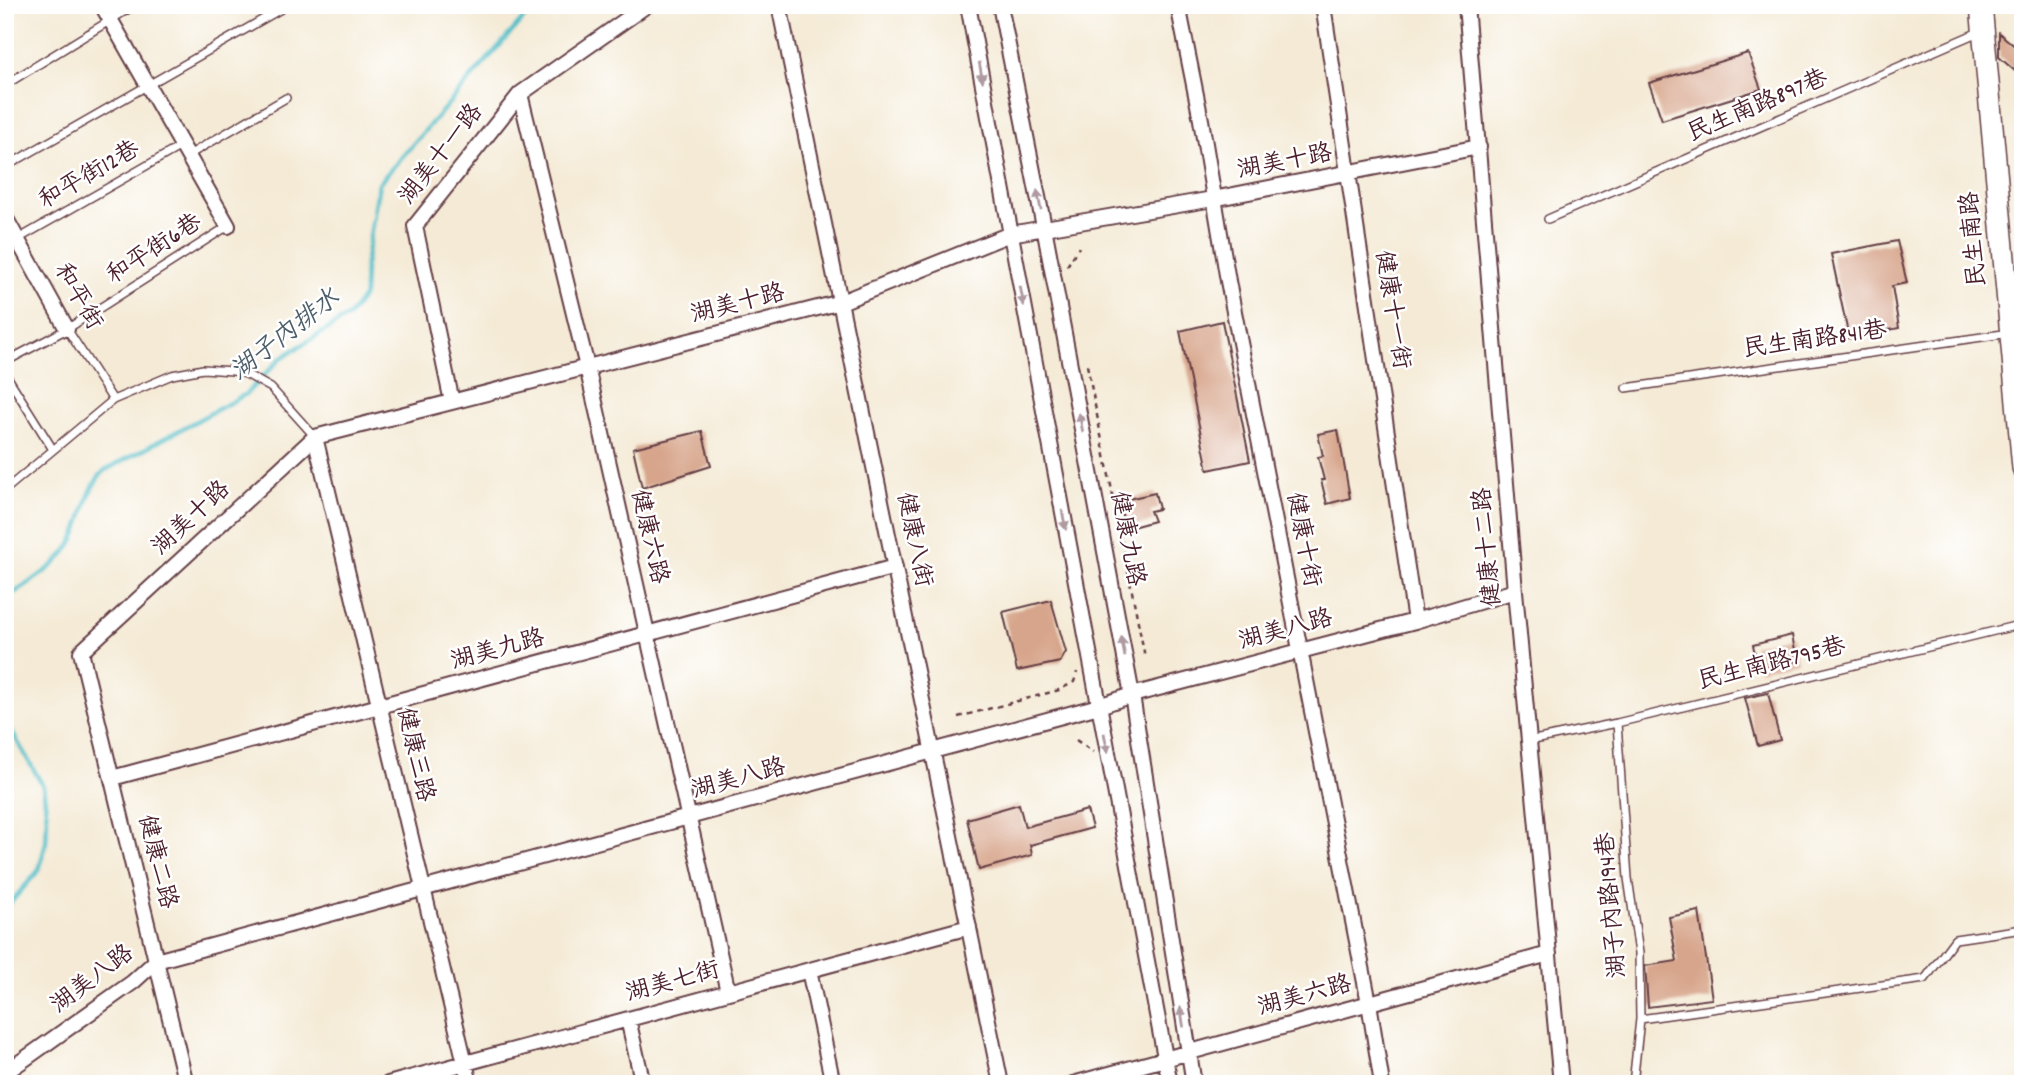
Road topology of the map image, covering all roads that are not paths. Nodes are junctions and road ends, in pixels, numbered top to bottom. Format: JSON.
{"nodes":[{"id":1,"x":102,"y":5,"type":"edge"},
{"id":2,"x":135,"y":5,"type":"edge"},
{"id":3,"x":647,"y":5,"type":"edge"},
{"id":4,"x":779,"y":5,"type":"edge"},
{"id":5,"x":968,"y":5,"type":"edge"},
{"id":6,"x":1000,"y":5,"type":"edge"},
{"id":7,"x":1178,"y":5,"type":"edge"},
{"id":8,"x":1323,"y":5,"type":"edge"},
{"id":9,"x":1466,"y":5,"type":"edge"},
{"id":10,"x":1981,"y":5,"type":"edge"},
{"id":11,"x":281,"y":9,"type":"dead end"},
{"id":12,"x":110,"y":20,"type":"junction"},
{"id":13,"x":1984,"y":30,"type":"junction"},
{"id":14,"x":5,"y":85,"type":"edge"},
{"id":15,"x":147,"y":85,"type":"junction"},
{"id":16,"x":520,"y":94,"type":"junction"},
{"id":17,"x":286,"y":98,"type":"dead end"},
{"id":18,"x":1479,"y":147,"type":"junction"},
{"id":19,"x":184,"y":151,"type":"junction"},
{"id":20,"x":5,"y":167,"type":"edge"},
{"id":21,"x":1347,"y":174,"type":"junction"},
{"id":22,"x":1213,"y":199,"type":"junction"},
{"id":23,"x":5,"y":217,"type":"edge"},
{"id":24,"x":1548,"y":219,"type":"dead end"},
{"id":25,"x":228,"y":226,"type":"joint"},
{"id":26,"x":1044,"y":227,"type":"junction"},
{"id":27,"x":1010,"y":234,"type":"junction"},
{"id":28,"x":18,"y":239,"type":"junction"},
{"id":29,"x":841,"y":302,"type":"junction"},
{"id":30,"x":67,"y":329,"type":"junction"},
{"id":31,"x":2010,"y":333,"type":"junction"},
{"id":32,"x":5,"y":362,"type":"edge"},
{"id":33,"x":587,"y":367,"type":"junction"},
{"id":34,"x":5,"y":373,"type":"edge"},
{"id":35,"x":2018,"y":376,"type":"edge"},
{"id":36,"x":1626,"y":388,"type":"dead end"},
{"id":37,"x":113,"y":400,"type":"junction"},
{"id":38,"x":452,"y":401,"type":"junction"},
{"id":39,"x":315,"y":437,"type":"junction"},
{"id":40,"x":52,"y":448,"type":"junction"},
{"id":41,"x":2023,"y":468,"type":"edge"},
{"id":42,"x":5,"y":490,"type":"edge"},
{"id":43,"x":895,"y":567,"type":"junction"},
{"id":44,"x":1515,"y":592,"type":"junction"},
{"id":45,"x":1415,"y":621,"type":"junction"},
{"id":46,"x":2023,"y":624,"type":"edge"},
{"id":47,"x":647,"y":634,"type":"junction"},
{"id":48,"x":1300,"y":651,"type":"junction"},
{"id":49,"x":81,"y":652,"type":"joint"},
{"id":50,"x":1132,"y":695,"type":"junction"},
{"id":51,"x":379,"y":706,"type":"junction"},
{"id":52,"x":1099,"y":706,"type":"junction"},
{"id":53,"x":1617,"y":723,"type":"junction"},
{"id":54,"x":1529,"y":741,"type":"junction"},
{"id":55,"x":933,"y":750,"type":"junction"},
{"id":56,"x":112,"y":778,"type":"junction"},
{"id":57,"x":688,"y":817,"type":"junction"},
{"id":58,"x":423,"y":888,"type":"junction"},
{"id":59,"x":969,"y":926,"type":"junction"},
{"id":60,"x":2023,"y":929,"type":"edge"},
{"id":61,"x":1549,"y":954,"type":"junction"},
{"id":62,"x":156,"y":961,"type":"junction"},
{"id":63,"x":809,"y":970,"type":"junction"},
{"id":64,"x":728,"y":992,"type":"junction"},
{"id":65,"x":1369,"y":1003,"type":"junction"},
{"id":66,"x":628,"y":1019,"type":"junction"},
{"id":67,"x":1640,"y":1019,"type":"junction"},
{"id":68,"x":1188,"y":1053,"type":"junction"},
{"id":69,"x":1166,"y":1059,"type":"junction"},
{"id":70,"x":465,"y":1063,"type":"junction"},
{"id":71,"x":5,"y":1073,"type":"edge"},
{"id":72,"x":186,"y":1084,"type":"edge"},
{"id":73,"x":388,"y":1084,"type":"edge"},
{"id":74,"x":470,"y":1084,"type":"edge"},
{"id":75,"x":643,"y":1084,"type":"edge"},
{"id":76,"x":833,"y":1084,"type":"edge"},
{"id":77,"x":1001,"y":1084,"type":"edge"},
{"id":78,"x":1073,"y":1084,"type":"edge"},
{"id":79,"x":1170,"y":1084,"type":"edge"},
{"id":80,"x":1194,"y":1084,"type":"edge"},
{"id":81,"x":1381,"y":1084,"type":"edge"},
{"id":82,"x":1561,"y":1084,"type":"edge"},
{"id":83,"x":1633,"y":1084,"type":"edge"}],
"edges":[{"from":1,"to":12,"type":"street"},
{"from":2,"to":12,"type":"lane"},
{"from":3,"to":16,"type":"street","name":"湖美十一路"},
{"from":4,"to":29,"type":"street","name":"健康八街"},
{"from":5,"to":27,"type":"street","one_way":true},
{"from":26,"to":6,"type":"street","name":"健康九路","one_way":true},
{"from":7,"to":22,"type":"street","name":"健康十街"},
{"from":8,"to":21,"type":"street","name":"健康十一街"},
{"from":9,"to":18,"type":"street","name":"健康十二路"},
{"from":10,"to":13,"type":"main road","name":"民生南路"},
{"from":11,"to":15,"type":"lane"},
{"from":12,"to":14,"type":"lane"},
{"from":12,"to":15,"type":"street"},
{"from":13,"to":24,"type":"lane","name":"民生南路897巷"},
{"from":13,"to":31,"type":"main road","name":"民生南路"},
{"from":15,"to":19,"type":"street"},
{"from":15,"to":20,"type":"lane"},
{"from":16,"to":33,"type":"street","name":"健康六路"},
{"from":16,"to":38,"type":"street","name":"湖美十一路"},
{"from":17,"to":19,"type":"lane","name":"和平街12巷"},
{"from":18,"to":21,"type":"street","name":"湖美十路"},
{"from":18,"to":44,"type":"street","name":"健康十二路"},
{"from":19,"to":25,"type":"street"},
{"from":19,"to":28,"type":"lane","name":"和平街12巷"},
{"from":21,"to":22,"type":"street","name":"湖美十路"},
{"from":21,"to":45,"type":"street","name":"健康十一街"},
{"from":22,"to":26,"type":"street","name":"湖美十路"},
{"from":22,"to":48,"type":"street","name":"健康十街"},
{"from":23,"to":28,"type":"street","name":"和平街"},
{"from":25,"to":30,"type":"lane","name":"和平街6巷"},
{"from":26,"to":27,"type":"street","name":"湖美十路"},
{"from":50,"to":26,"type":"street","name":"健康九路","one_way":true},
{"from":27,"to":29,"type":"street","name":"湖美十路"},
{"from":27,"to":52,"type":"street","one_way":true},
{"from":28,"to":30,"type":"street","name":"和平街"},
{"from":29,"to":33,"type":"street","name":"湖美十路"},
{"from":29,"to":43,"type":"street","name":"健康八街"},
{"from":30,"to":32,"type":"lane","name":"和平街6巷"},
{"from":30,"to":37,"type":"lane","name":"和平街"},
{"from":31,"to":35,"type":"main road","name":"民生南路"},
{"from":31,"to":36,"type":"lane","name":"民生南路841巷"},
{"from":33,"to":38,"type":"street","name":"湖美十路"},
{"from":33,"to":47,"type":"street","name":"健康六路"},
{"from":34,"to":40,"type":"lane"},
{"from":35,"to":41,"type":"main road","name":"民生南路"},
{"from":37,"to":39,"type":"lane"},
{"from":37,"to":40,"type":"lane"},
{"from":38,"to":39,"type":"street","name":"湖美十路"},
{"from":39,"to":49,"type":"street","name":"湖美十路"},
{"from":39,"to":51,"type":"street","name":"健康三路"},
{"from":40,"to":42,"type":"lane"},
{"from":43,"to":47,"type":"street","name":"湖美九路"},
{"from":43,"to":55,"type":"street","name":"健康八街"},
{"from":44,"to":45,"type":"street","name":"湖美八路"},
{"from":44,"to":54,"type":"street","name":"健康十二路"},
{"from":45,"to":48,"type":"street","name":"湖美八路"},
{"from":46,"to":53,"type":"lane","name":"民生南路795巷"},
{"from":47,"to":51,"type":"street","name":"湖美九路"},
{"from":47,"to":57,"type":"street","name":"健康六路"},
{"from":48,"to":50,"type":"street","name":"湖美八路"},
{"from":48,"to":65,"type":"street","name":"健康十街"},
{"from":49,"to":56,"type":"street","name":"健康二路"},
{"from":50,"to":52,"type":"street","name":"湖美八路"},
{"from":68,"to":50,"type":"street","name":"健康九路","one_way":true},
{"from":51,"to":56,"type":"street","name":"湖美九路"},
{"from":51,"to":58,"type":"street","name":"健康三路"},
{"from":52,"to":55,"type":"street","name":"湖美八路"},
{"from":52,"to":69,"type":"street","one_way":true},
{"from":53,"to":54,"type":"lane","name":"民生南路795巷"},
{"from":53,"to":67,"type":"lane","name":"湖子內路194巷"},
{"from":54,"to":61,"type":"street","name":"健康十二路"},
{"from":55,"to":57,"type":"street","name":"湖美八路"},
{"from":55,"to":59,"type":"street","name":"健康八街"},
{"from":56,"to":62,"type":"street","name":"健康二路"},
{"from":57,"to":58,"type":"street","name":"湖美八路"},
{"from":57,"to":64,"type":"street","name":"健康六路"},
{"from":58,"to":62,"type":"street","name":"湖美八路"},
{"from":58,"to":70,"type":"street","name":"健康三路"},
{"from":59,"to":63,"type":"street","name":"湖美七街"},
{"from":59,"to":77,"type":"street","name":"健康八街"},
{"from":60,"to":67,"type":"lane"},
{"from":61,"to":65,"type":"street","name":"湖美六路"},
{"from":61,"to":82,"type":"street","name":"健康十二路"},
{"from":62,"to":71,"type":"street","name":"湖美八路"},
{"from":62,"to":72,"type":"street","name":"健康二路"},
{"from":63,"to":64,"type":"street","name":"湖美七街"},
{"from":63,"to":76,"type":"street"},
{"from":64,"to":66,"type":"street","name":"湖美七街"},
{"from":65,"to":68,"type":"street","name":"湖美六路"},
{"from":65,"to":81,"type":"street","name":"健康十街"},
{"from":66,"to":70,"type":"street","name":"湖美七街"},
{"from":66,"to":75,"type":"street"},
{"from":67,"to":83,"type":"lane","name":"湖子內路194巷"},
{"from":68,"to":69,"type":"street","name":"湖美六路"},
{"from":68,"to":80,"type":"street","name":"健康九路"},
{"from":69,"to":78,"type":"street","name":"湖美六路"},
{"from":69,"to":79,"type":"street"},
{"from":70,"to":73,"type":"street","name":"湖美七街"},
{"from":70,"to":74,"type":"street","name":"健康三路"}]}
